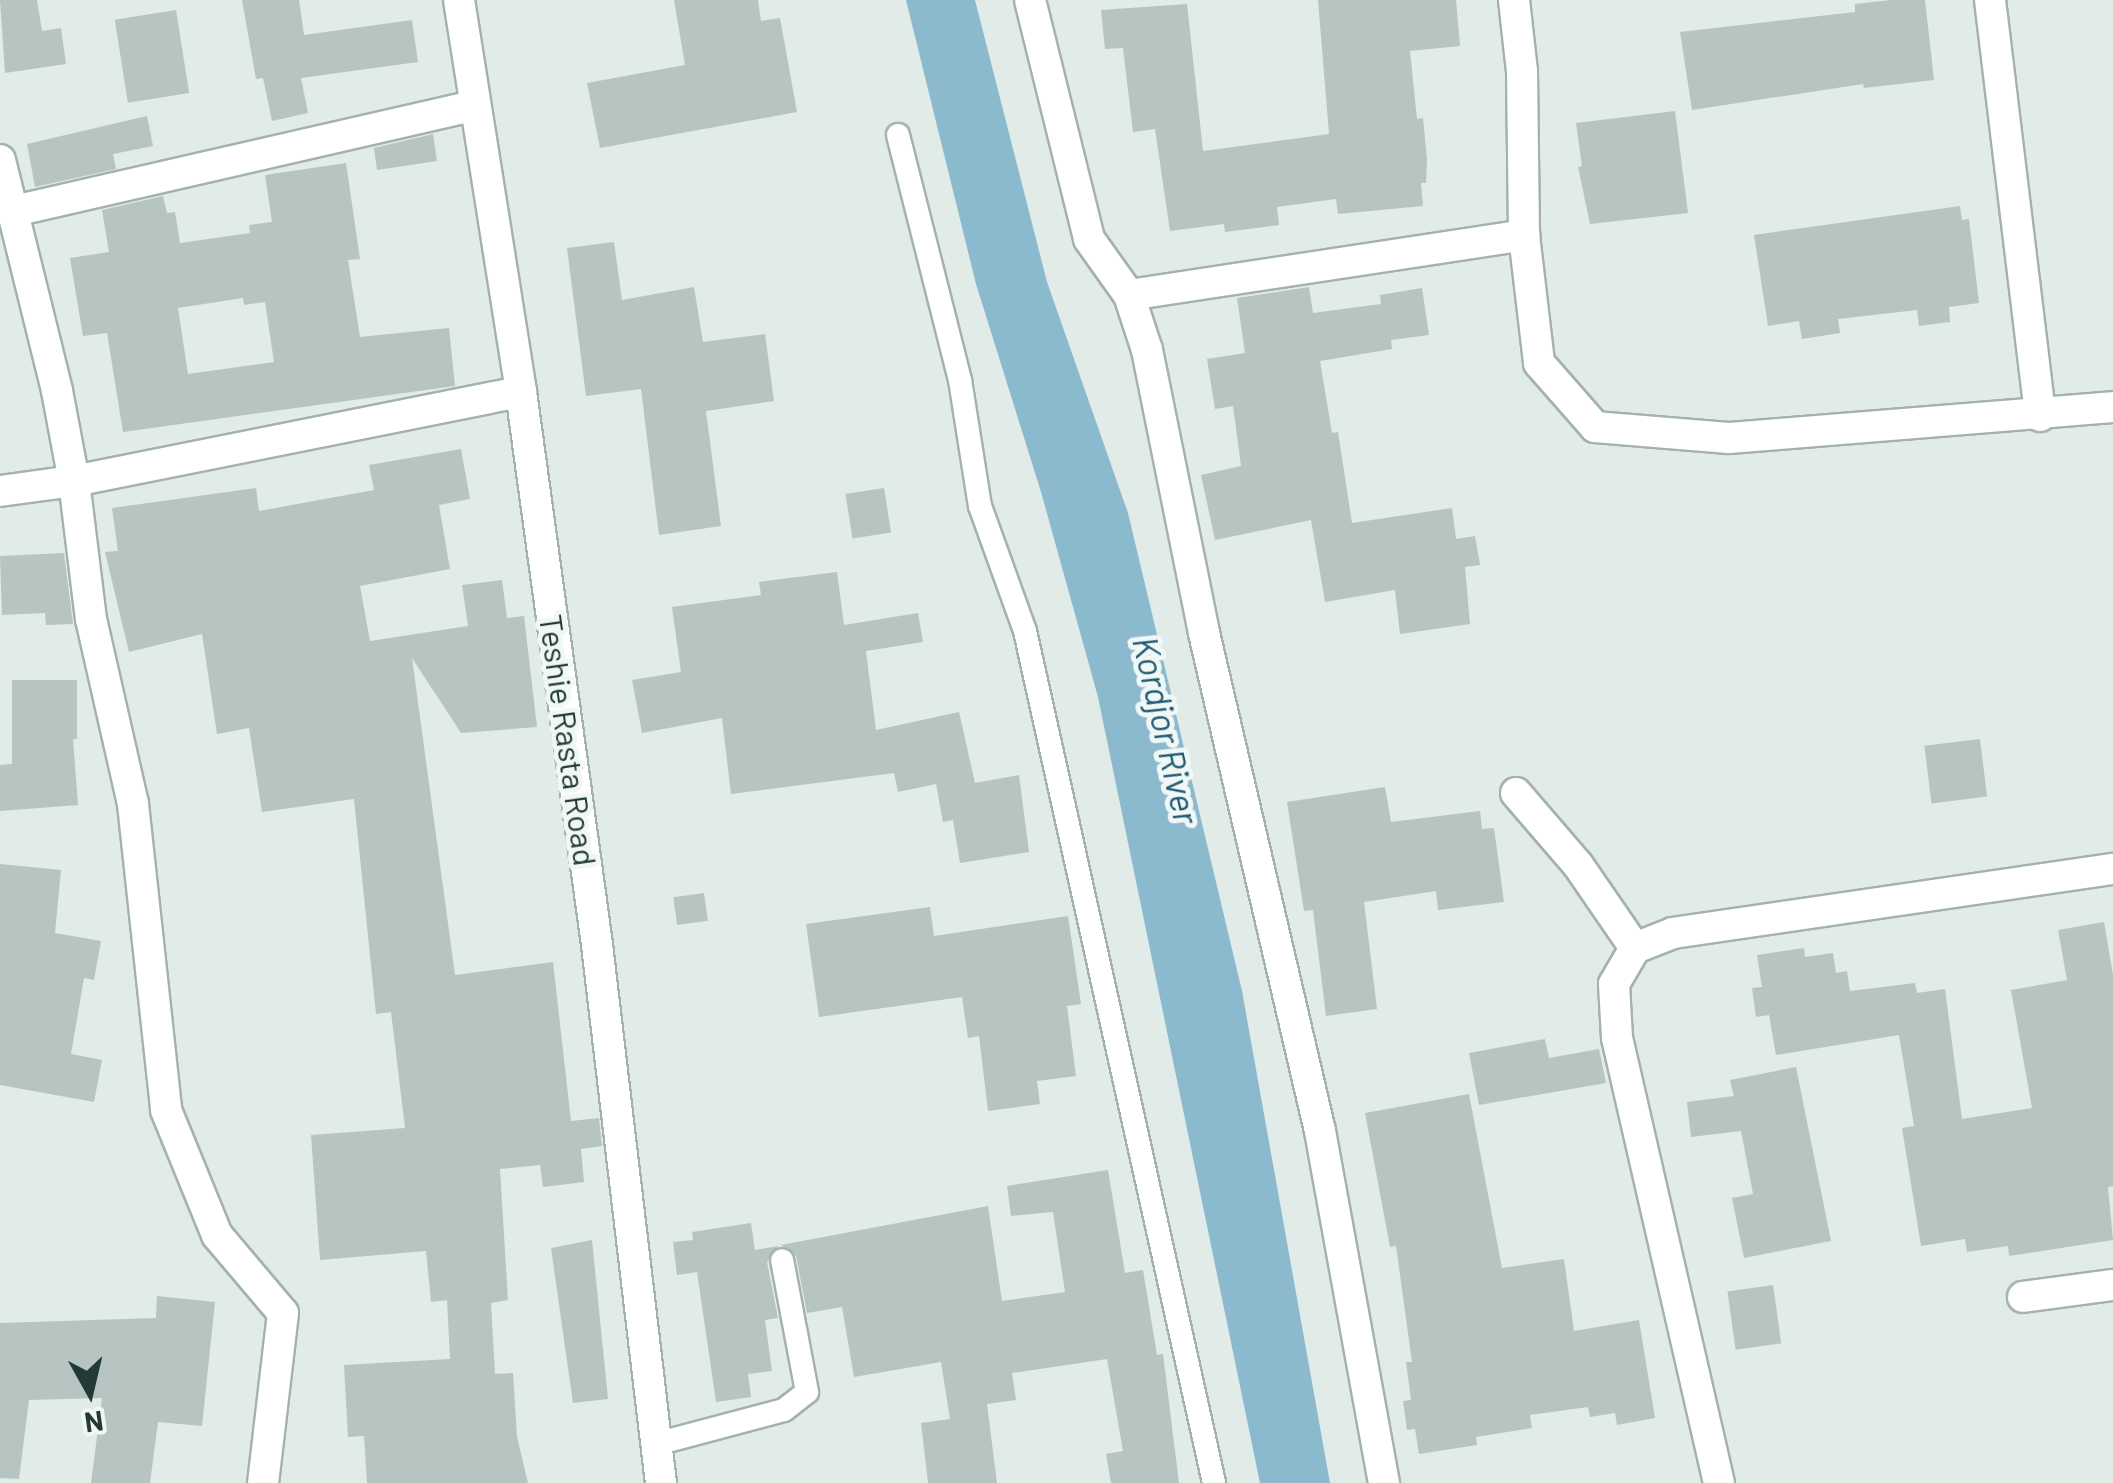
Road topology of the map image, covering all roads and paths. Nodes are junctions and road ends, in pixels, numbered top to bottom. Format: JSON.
{"nodes":[{"id":1,"x":459,"y":0,"type":"edge"},
{"id":2,"x":1030,"y":0,"type":"edge"},
{"id":3,"x":1514,"y":0,"type":"edge"},
{"id":4,"x":1990,"y":0,"type":"edge"},
{"id":5,"x":473,"y":106,"type":"junction"},
{"id":6,"x":898,"y":135,"type":"dead end"},
{"id":7,"x":0,"y":160,"type":"edge"},
{"id":8,"x":14,"y":211,"type":"junction"},
{"id":9,"x":1524,"y":236,"type":"junction"},
{"id":10,"x":1129,"y":295,"type":"junction"},
{"id":11,"x":521,"y":392,"type":"junction"},
{"id":12,"x":2113,"y":408,"type":"edge"},
{"id":13,"x":2040,"y":416,"type":"junction"},
{"id":14,"x":74,"y":481,"type":"junction"},
{"id":15,"x":0,"y":491,"type":"edge"},
{"id":16,"x":1516,"y":793,"type":"dead end"},
{"id":17,"x":2113,"y":869,"type":"edge"},
{"id":18,"x":1635,"y":948,"type":"junction"},
{"id":19,"x":782,"y":1260,"type":"dead end"},
{"id":20,"x":2113,"y":1285,"type":"edge"},
{"id":21,"x":2024,"y":1297,"type":"dead end"},
{"id":22,"x":656,"y":1444,"type":"junction"},
{"id":23,"x":263,"y":1483,"type":"edge"},
{"id":24,"x":661,"y":1483,"type":"edge"},
{"id":25,"x":1214,"y":1483,"type":"edge"},
{"id":26,"x":1384,"y":1483,"type":"edge"},
{"id":27,"x":1719,"y":1483,"type":"edge"}],
"edges":[{"from":1,"to":5,"type":"street","name":"Teshie Rasta Road"},
{"from":2,"to":10,"type":"street"},
{"from":3,"to":9,"type":"street"},
{"from":4,"to":13,"type":"street"},
{"from":5,"to":8,"type":"street"},
{"from":5,"to":11,"type":"street","name":"Teshie Rasta Road"},
{"from":6,"to":25,"type":"lane"},
{"from":7,"to":8,"type":"street"},
{"from":8,"to":14,"type":"street"},
{"from":9,"to":10,"type":"street"},
{"from":9,"to":13,"type":"street"},
{"from":10,"to":26,"type":"street"},
{"from":11,"to":14,"type":"street"},
{"from":11,"to":22,"type":"street","name":"Teshie Rasta Road"},
{"from":12,"to":13,"type":"street"},
{"from":14,"to":15,"type":"street"},
{"from":14,"to":23,"type":"street"},
{"from":16,"to":18,"type":"street"},
{"from":17,"to":18,"type":"street"},
{"from":18,"to":27,"type":"street"},
{"from":19,"to":22,"type":"lane"},
{"from":20,"to":21,"type":"street"},
{"from":22,"to":24,"type":"street","name":"Teshie Rasta Road"}]}
